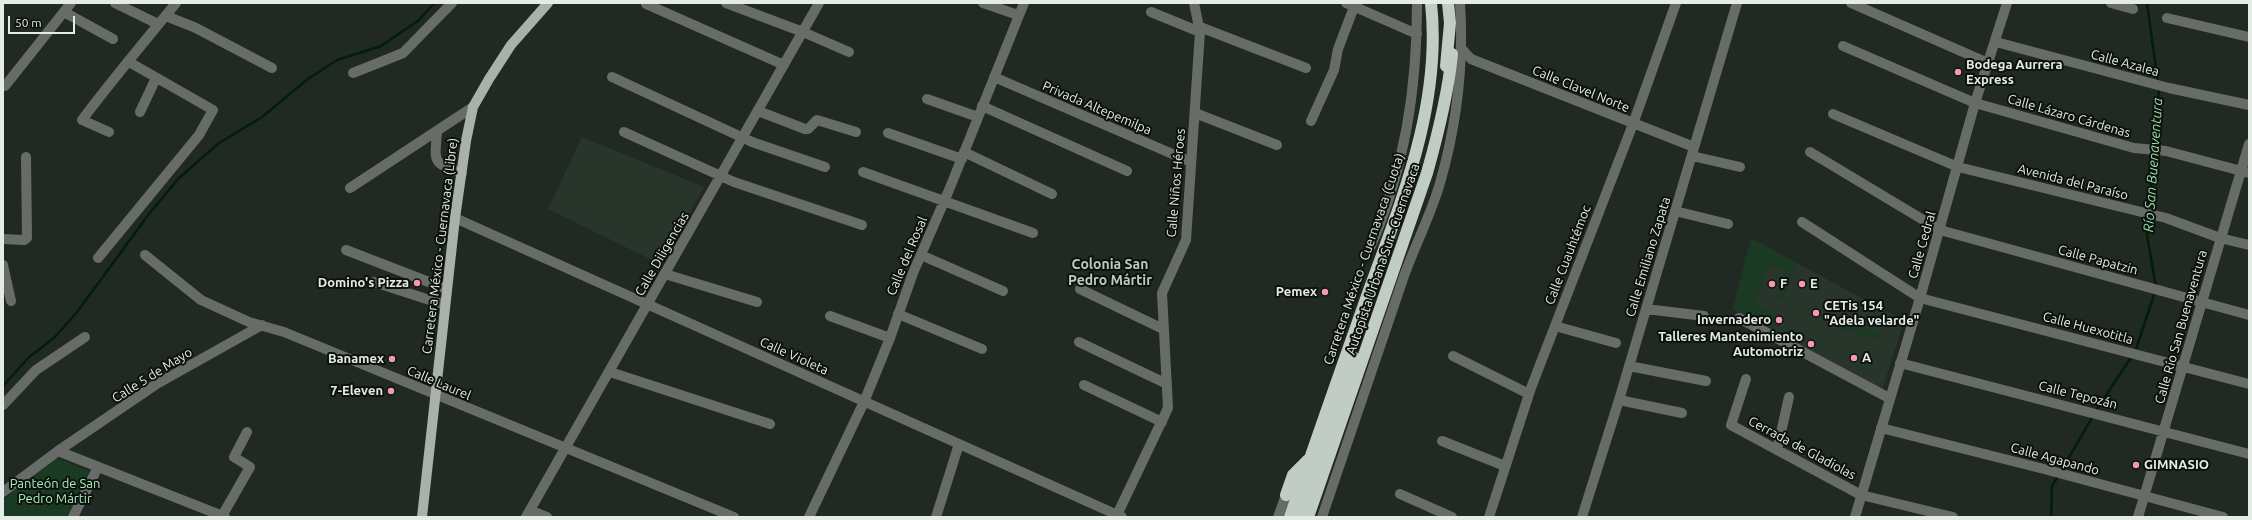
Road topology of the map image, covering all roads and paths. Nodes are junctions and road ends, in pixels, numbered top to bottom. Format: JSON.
{"nodes":[{"id":1,"x":71,"y":3,"type":"edge"},
{"id":2,"x":115,"y":3,"type":"edge"},
{"id":3,"x":176,"y":3,"type":"edge"},
{"id":4,"x":452,"y":3,"type":"edge"},
{"id":5,"x":548,"y":3,"type":"edge"},
{"id":6,"x":726,"y":3,"type":"edge"},
{"id":7,"x":819,"y":3,"type":"edge"},
{"id":8,"x":983,"y":3,"type":"edge"},
{"id":9,"x":1024,"y":3,"type":"edge"},
{"id":10,"x":1194,"y":3,"type":"edge"},
{"id":11,"x":1417,"y":3,"type":"edge"},
{"id":12,"x":1431,"y":3,"type":"edge"},
{"id":13,"x":1440,"y":3,"type":"edge"},
{"id":14,"x":1448,"y":3,"type":"edge"},
{"id":15,"x":1452,"y":3,"type":"edge"},
{"id":16,"x":1460,"y":3,"type":"edge"},
{"id":17,"x":1676,"y":3,"type":"edge"},
{"id":18,"x":1737,"y":3,"type":"edge"},
{"id":19,"x":1851,"y":3,"type":"edge"},
{"id":20,"x":2007,"y":3,"type":"edge"},
{"id":21,"x":2111,"y":3,"type":"edge"},
{"id":22,"x":646,"y":4,"type":"dead end"},
{"id":23,"x":737,"y":5,"type":"edge"},
{"id":24,"x":1350,"y":5,"type":"edge"},
{"id":25,"x":2133,"y":9,"type":"dead end"},
{"id":26,"x":64,"y":12,"type":"junction"},
{"id":27,"x":1151,"y":12,"type":"dead end"},
{"id":28,"x":1018,"y":15,"type":"junction"},
{"id":29,"x":166,"y":16,"type":"junction"},
{"id":30,"x":2167,"y":18,"type":"dead end"},
{"id":31,"x":158,"y":24,"type":"junction"},
{"id":32,"x":1200,"y":29,"type":"junction"},
{"id":33,"x":803,"y":32,"type":"junction"},
{"id":34,"x":1417,"y":34,"type":"junction"},
{"id":35,"x":2249,"y":37,"type":"edge"},
{"id":36,"x":113,"y":39,"type":"dead end"},
{"id":37,"x":1996,"y":42,"type":"junction"},
{"id":38,"x":1843,"y":46,"type":"dead end"},
{"id":39,"x":1462,"y":49,"type":"junction"},
{"id":40,"x":849,"y":52,"type":"dead end"},
{"id":41,"x":129,"y":62,"type":"junction"},
{"id":42,"x":1988,"y":64,"type":"junction"},
{"id":43,"x":784,"y":65,"type":"junction"},
{"id":44,"x":272,"y":68,"type":"dead end"},
{"id":45,"x":1306,"y":68,"type":"dead end"},
{"id":46,"x":353,"y":73,"type":"dead end"},
{"id":47,"x":612,"y":77,"type":"dead end"},
{"id":48,"x":994,"y":77,"type":"junction"},
{"id":49,"x":156,"y":78,"type":"junction"},
{"id":50,"x":3,"y":86,"type":"edge"},
{"id":51,"x":927,"y":99,"type":"dead end"},
{"id":52,"x":1975,"y":103,"type":"junction"},
{"id":53,"x":2249,"y":105,"type":"edge"},
{"id":54,"x":982,"y":106,"type":"junction"},
{"id":55,"x":474,"y":107,"type":"junction"},
{"id":56,"x":758,"y":111,"type":"junction"},
{"id":57,"x":140,"y":112,"type":"dead end"},
{"id":58,"x":1195,"y":113,"type":"junction"},
{"id":59,"x":1833,"y":114,"type":"dead end"},
{"id":60,"x":978,"y":117,"type":"junction"},
{"id":61,"x":1311,"y":120,"type":"dead end"},
{"id":62,"x":1633,"y":124,"type":"junction"},
{"id":63,"x":437,"y":131,"type":"junction"},
{"id":64,"x":109,"y":132,"type":"dead end"},
{"id":65,"x":624,"y":132,"type":"dead end"},
{"id":66,"x":856,"y":132,"type":"dead end"},
{"id":67,"x":888,"y":133,"type":"dead end"},
{"id":68,"x":744,"y":136,"type":"junction"},
{"id":69,"x":2249,"y":144,"type":"edge"},
{"id":70,"x":1277,"y":145,"type":"dead end"},
{"id":71,"x":1693,"y":151,"type":"junction"},
{"id":72,"x":1810,"y":152,"type":"dead end"},
{"id":73,"x":963,"y":156,"type":"junction"},
{"id":74,"x":26,"y":157,"type":"dead end"},
{"id":75,"x":1191,"y":162,"type":"junction"},
{"id":76,"x":1740,"y":166,"type":"dead end"},
{"id":77,"x":825,"y":167,"type":"dead end"},
{"id":78,"x":1958,"y":167,"type":"junction"},
{"id":79,"x":1127,"y":171,"type":"dead end"},
{"id":80,"x":863,"y":172,"type":"dead end"},
{"id":81,"x":2245,"y":172,"type":"edge"},
{"id":82,"x":462,"y":173,"type":"junction"},
{"id":83,"x":721,"y":177,"type":"junction"},
{"id":84,"x":350,"y":188,"type":"dead end"},
{"id":85,"x":1052,"y":194,"type":"dead end"},
{"id":86,"x":944,"y":201,"type":"junction"},
{"id":87,"x":1675,"y":212,"type":"junction"},
{"id":88,"x":455,"y":218,"type":"junction"},
{"id":89,"x":1802,"y":222,"type":"dead end"},
{"id":90,"x":1728,"y":224,"type":"dead end"},
{"id":91,"x":862,"y":225,"type":"dead end"},
{"id":92,"x":1940,"y":230,"type":"junction"},
{"id":93,"x":1033,"y":232,"type":"dead end"},
{"id":94,"x":2220,"y":238,"type":"junction"},
{"id":95,"x":3,"y":239,"type":"edge"},
{"id":96,"x":2249,"y":245,"type":"edge"},
{"id":97,"x":1371,"y":246,"type":"dead end"},
{"id":98,"x":346,"y":250,"type":"dead end"},
{"id":99,"x":145,"y":255,"type":"dead end"},
{"id":100,"x":921,"y":255,"type":"junction"},
{"id":101,"x":98,"y":258,"type":"dead end"},
{"id":102,"x":1396,"y":260,"type":"junction"},
{"id":103,"x":3,"y":265,"type":"edge"},
{"id":104,"x":1407,"y":265,"type":"junction"},
{"id":105,"x":665,"y":274,"type":"junction"},
{"id":106,"x":374,"y":282,"type":"dead end"},
{"id":107,"x":447,"y":288,"type":"junction"},
{"id":108,"x":1080,"y":289,"type":"dead end"},
{"id":109,"x":1003,"y":291,"type":"dead end"},
{"id":110,"x":1920,"y":298,"type":"junction"},
{"id":111,"x":11,"y":301,"type":"dead end"},
{"id":112,"x":757,"y":302,"type":"dead end"},
{"id":113,"x":2202,"y":303,"type":"junction"},
{"id":114,"x":445,"y":304,"type":"junction"},
{"id":115,"x":648,"y":304,"type":"junction"},
{"id":116,"x":1646,"y":309,"type":"junction"},
{"id":117,"x":898,"y":314,"type":"junction"},
{"id":118,"x":2249,"y":315,"type":"edge"},
{"id":119,"x":830,"y":316,"type":"dead end"},
{"id":120,"x":1704,"y":316,"type":"dead end"},
{"id":121,"x":1738,"y":318,"type":"dead end"},
{"id":122,"x":262,"y":325,"type":"junction"},
{"id":123,"x":1555,"y":326,"type":"junction"},
{"id":124,"x":1163,"y":329,"type":"junction"},
{"id":125,"x":85,"y":337,"type":"dead end"},
{"id":126,"x":890,"y":338,"type":"junction"},
{"id":127,"x":1079,"y":342,"type":"dead end"},
{"id":128,"x":1616,"y":343,"type":"dead end"},
{"id":129,"x":982,"y":349,"type":"dead end"},
{"id":130,"x":1453,"y":356,"type":"dead end"},
{"id":131,"x":1900,"y":363,"type":"junction"},
{"id":132,"x":1629,"y":366,"type":"junction"},
{"id":133,"x":2183,"y":366,"type":"junction"},
{"id":134,"x":610,"y":372,"type":"junction"},
{"id":135,"x":1746,"y":379,"type":"dead end"},
{"id":136,"x":1706,"y":381,"type":"dead end"},
{"id":137,"x":1167,"y":384,"type":"junction"},
{"id":138,"x":2249,"y":384,"type":"edge"},
{"id":139,"x":1084,"y":385,"type":"dead end"},
{"id":140,"x":1529,"y":394,"type":"junction"},
{"id":141,"x":434,"y":395,"type":"junction"},
{"id":142,"x":1790,"y":397,"type":"dead end"},
{"id":143,"x":1889,"y":398,"type":"junction"},
{"id":144,"x":1619,"y":400,"type":"junction"},
{"id":145,"x":864,"y":402,"type":"junction"},
{"id":146,"x":3,"y":405,"type":"edge"},
{"id":147,"x":1682,"y":413,"type":"dead end"},
{"id":148,"x":1162,"y":422,"type":"junction"},
{"id":149,"x":770,"y":424,"type":"dead end"},
{"id":150,"x":1880,"y":428,"type":"junction"},
{"id":151,"x":2164,"y":431,"type":"junction"},
{"id":152,"x":247,"y":432,"type":"dead end"},
{"id":153,"x":1442,"y":441,"type":"dead end"},
{"id":154,"x":959,"y":444,"type":"junction"},
{"id":155,"x":566,"y":449,"type":"junction"},
{"id":156,"x":1777,"y":450,"type":"junction"},
{"id":157,"x":58,"y":451,"type":"junction"},
{"id":158,"x":2249,"y":454,"type":"edge"},
{"id":159,"x":1309,"y":460,"type":"junction"},
{"id":160,"x":1505,"y":466,"type":"junction"},
{"id":161,"x":98,"y":467,"type":"junction"},
{"id":162,"x":3,"y":492,"type":"edge"},
{"id":163,"x":1400,"y":494,"type":"dead end"},
{"id":164,"x":1286,"y":495,"type":"joint"},
{"id":165,"x":1861,"y":495,"type":"junction"},
{"id":166,"x":2144,"y":496,"type":"junction"},
{"id":167,"x":528,"y":514,"type":"edge"},
{"id":168,"x":224,"y":516,"type":"edge"},
{"id":169,"x":1118,"y":516,"type":"edge"},
{"id":170,"x":73,"y":517,"type":"edge"},
{"id":171,"x":422,"y":517,"type":"edge"},
{"id":172,"x":547,"y":517,"type":"edge"},
{"id":173,"x":734,"y":517,"type":"edge"},
{"id":174,"x":809,"y":517,"type":"edge"},
{"id":175,"x":936,"y":517,"type":"edge"},
{"id":176,"x":1278,"y":517,"type":"edge"},
{"id":177,"x":1290,"y":517,"type":"edge"},
{"id":178,"x":1300,"y":517,"type":"edge"},
{"id":179,"x":1307,"y":517,"type":"edge"},
{"id":180,"x":1322,"y":517,"type":"edge"},
{"id":181,"x":1452,"y":517,"type":"edge"},
{"id":182,"x":1489,"y":517,"type":"edge"},
{"id":183,"x":1582,"y":517,"type":"edge"},
{"id":184,"x":1855,"y":517,"type":"edge"},
{"id":185,"x":1952,"y":517,"type":"edge"},
{"id":186,"x":2138,"y":517,"type":"edge"},
{"id":187,"x":2223,"y":517,"type":"edge"}],
"edges":[{"from":1,"to":26,"type":"street"},
{"from":2,"to":31,"type":"street"},
{"from":3,"to":29,"type":"street"},
{"from":4,"to":46,"type":"street"},
{"from":5,"to":55,"type":"main road","name":"Carretera México - Cuernavaca (Libre)"},
{"from":6,"to":23,"type":"street"},
{"from":7,"to":33,"type":"street","name":"Calle Diligencias"},
{"from":8,"to":28,"type":"street"},
{"from":9,"to":28,"type":"street","name":"Calle del Rosal"},
{"from":10,"to":32,"type":"street","name":"Calle Niños Héroes"},
{"from":11,"to":34,"type":"street"},
{"from":12,"to":159,"type":"highway","name":"Carretera México - Cuernavaca (Cuota)"},
{"from":13,"to":178,"type":"highway","name":"Autopista Urbana Sur - Cuernavaca"},
{"from":14,"to":102,"type":"highway","name":"Carretera México - Cuernavaca (Cuota)"},
{"from":15,"to":179,"type":"highway","name":"Autopista Urbana Sur - Cuernavaca","bridge":true},
{"from":16,"to":39,"type":"street"},
{"from":17,"to":62,"type":"street","name":"Calle Cuauhtémoc"},
{"from":18,"to":71,"type":"street","name":"Calle Emiliano Zapata"},
{"from":19,"to":42,"type":"street"},
{"from":20,"to":37,"type":"street","name":"Calle Cedral"},
{"from":21,"to":25,"type":"street"},
{"from":22,"to":43,"type":"street"},
{"from":23,"to":33,"type":"street"},
{"from":24,"to":34,"type":"street"},
{"from":24,"to":61,"type":"street"},
{"from":26,"to":36,"type":"street"},
{"from":26,"to":50,"type":"street"},
{"from":27,"to":32,"type":"street"},
{"from":28,"to":48,"type":"street","name":"Calle del Rosal"},
{"from":29,"to":31,"type":"street"},
{"from":29,"to":44,"type":"street"},
{"from":30,"to":35,"type":"street"},
{"from":31,"to":41,"type":"street"},
{"from":32,"to":45,"type":"street"},
{"from":32,"to":58,"type":"street","name":"Calle Niños Héroes"},
{"from":33,"to":40,"type":"street"},
{"from":33,"to":43,"type":"street","name":"Calle Diligencias"},
{"from":34,"to":97,"type":"street"},
{"from":37,"to":42,"type":"street","name":"Calle Cedral"},
{"from":37,"to":53,"type":"street","name":"Calle Azalea"},
{"from":38,"to":52,"type":"street","name":"Calle Lázaro Cárdenas"},
{"from":39,"to":62,"type":"street","name":"Calle Clavel Norte"},
{"from":39,"to":104,"type":"street"},
{"from":41,"to":49,"type":"street"},
{"from":41,"to":64,"type":"street"},
{"from":42,"to":52,"type":"street","name":"Calle Cedral"},
{"from":43,"to":56,"type":"street","name":"Calle Diligencias"},
{"from":47,"to":68,"type":"street"},
{"from":48,"to":54,"type":"street","name":"Calle del Rosal"},
{"from":48,"to":75,"type":"street","name":"Privada Altepemilpa"},
{"from":49,"to":57,"type":"street"},
{"from":49,"to":101,"type":"street"},
{"from":51,"to":60,"type":"street"},
{"from":52,"to":78,"type":"street","name":"Calle Cedral"},
{"from":52,"to":81,"type":"street","name":"Calle Lázaro Cárdenas"},
{"from":54,"to":60,"type":"street","name":"Calle del Rosal"},
{"from":54,"to":79,"type":"street"},
{"from":55,"to":63,"type":"street"},
{"from":55,"to":82,"type":"main road","name":"Carretera México - Cuernavaca (Libre)"},
{"from":56,"to":66,"type":"street"},
{"from":56,"to":68,"type":"street","name":"Calle Diligencias"},
{"from":58,"to":70,"type":"street"},
{"from":58,"to":75,"type":"street","name":"Calle Niños Héroes"},
{"from":59,"to":78,"type":"street","name":"Avenida del Paraíso"},
{"from":60,"to":73,"type":"street","name":"Calle del Rosal"},
{"from":62,"to":71,"type":"street","name":"Calle Clavel Norte"},
{"from":62,"to":123,"type":"street","name":"Calle Cuauhtémoc"},
{"from":63,"to":82,"type":"street"},
{"from":63,"to":84,"type":"street"},
{"from":65,"to":83,"type":"street"},
{"from":67,"to":73,"type":"street"},
{"from":68,"to":77,"type":"street"},
{"from":68,"to":83,"type":"street","name":"Calle Diligencias"},
{"from":69,"to":81,"type":"street","name":"Calle Río San Buenaventura"},
{"from":71,"to":76,"type":"street","name":"Calle Clavel Norte"},
{"from":71,"to":87,"type":"street","name":"Calle Emiliano Zapata"},
{"from":72,"to":92,"type":"street","name":"Calle Papatzin"},
{"from":73,"to":85,"type":"street"},
{"from":73,"to":86,"type":"street","name":"Calle del Rosal"},
{"from":74,"to":95,"type":"street"},
{"from":75,"to":124,"type":"street","name":"Calle Niños Héroes"},
{"from":78,"to":92,"type":"street","name":"Calle Cedral"},
{"from":78,"to":94,"type":"street","name":"Avenida del Paraíso"},
{"from":80,"to":86,"type":"street"},
{"from":81,"to":94,"type":"street","name":"Calle Río San Buenaventura"},
{"from":82,"to":88,"type":"main road","name":"Carretera México - Cuernavaca (Libre)"},
{"from":83,"to":91,"type":"street"},
{"from":83,"to":105,"type":"street","name":"Calle Diligencias"},
{"from":86,"to":93,"type":"street"},
{"from":86,"to":100,"type":"street","name":"Calle del Rosal"},
{"from":87,"to":90,"type":"street"},
{"from":87,"to":116,"type":"street","name":"Calle Emiliano Zapata"},
{"from":88,"to":107,"type":"main road","name":"Carretera México - Cuernavaca (Libre)"},
{"from":88,"to":115,"type":"street","name":"Calle Violeta"},
{"from":89,"to":110,"type":"street","name":"Calle Huexotitla"},
{"from":92,"to":110,"type":"street","name":"Calle Cedral"},
{"from":92,"to":113,"type":"street","name":"Calle Papatzin"},
{"from":94,"to":96,"type":"street","name":"Avenida del Paraíso"},
{"from":94,"to":113,"type":"street","name":"Calle Río San Buenaventura"},
{"from":98,"to":107,"type":"street"},
{"from":99,"to":122,"type":"street","name":"Calle Laurel"},
{"from":100,"to":109,"type":"street"},
{"from":100,"to":117,"type":"street","name":"Calle del Rosal"},
{"from":102,"to":104,"type":"street"},
{"from":102,"to":179,"type":"highway","name":"Carretera México - Cuernavaca (Cuota)"},
{"from":103,"to":111,"type":"street"},
{"from":104,"to":180,"type":"street"},
{"from":105,"to":112,"type":"street"},
{"from":105,"to":115,"type":"street","name":"Calle Diligencias"},
{"from":106,"to":114,"type":"street"},
{"from":107,"to":114,"type":"main road","name":"Carretera México - Cuernavaca (Libre)"},
{"from":108,"to":124,"type":"street"},
{"from":110,"to":131,"type":"street","name":"Calle Cedral"},
{"from":110,"to":133,"type":"street","name":"Calle Huexotitla"},
{"from":113,"to":118,"type":"street","name":"Calle Papatzin"},
{"from":113,"to":133,"type":"street","name":"Calle Río San Buenaventura"},
{"from":114,"to":141,"type":"main road","name":"Carretera México - Cuernavaca (Libre)"},
{"from":115,"to":134,"type":"street","name":"Calle Diligencias"},
{"from":115,"to":145,"type":"street","name":"Calle Violeta"},
{"from":116,"to":120,"type":"street"},
{"from":116,"to":132,"type":"street","name":"Calle Emiliano Zapata"},
{"from":117,"to":126,"type":"street","name":"Calle del Rosal"},
{"from":117,"to":129,"type":"street"},
{"from":119,"to":126,"type":"street"},
{"from":121,"to":143,"type":"street"},
{"from":122,"to":141,"type":"street","name":"Calle Laurel"},
{"from":122,"to":157,"type":"street","name":"Calle 5 de Mayo"},
{"from":123,"to":128,"type":"street"},
{"from":123,"to":140,"type":"street","name":"Calle Cuauhtémoc"},
{"from":124,"to":137,"type":"street","name":"Calle Niños Héroes"},
{"from":125,"to":146,"type":"street"},
{"from":126,"to":145,"type":"street","name":"Calle del Rosal"},
{"from":127,"to":137,"type":"street"},
{"from":130,"to":140,"type":"street"},
{"from":131,"to":143,"type":"street","name":"Calle Cedral"},
{"from":131,"to":151,"type":"street","name":"Calle Tepozán"},
{"from":132,"to":136,"type":"street"},
{"from":132,"to":144,"type":"street","name":"Calle Emiliano Zapata"},
{"from":133,"to":138,"type":"street","name":"Calle Huexotitla"},
{"from":133,"to":151,"type":"street","name":"Calle Río San Buenaventura"},
{"from":134,"to":149,"type":"street"},
{"from":134,"to":155,"type":"street","name":"Calle Diligencias"},
{"from":135,"to":156,"type":"street","name":"Cerrada de Gladiolas"},
{"from":137,"to":148,"type":"street","name":"Calle Niños Héroes"},
{"from":139,"to":148,"type":"street"},
{"from":140,"to":160,"type":"street","name":"Calle Cuauhtémoc"},
{"from":141,"to":155,"type":"street","name":"Calle Laurel"},
{"from":141,"to":171,"type":"main road","name":"Carretera México - Cuernavaca (Libre)"},
{"from":142,"to":156,"type":"street"},
{"from":143,"to":150,"type":"street","name":"Calle Cedral"},
{"from":144,"to":147,"type":"street"},
{"from":144,"to":183,"type":"street","name":"Calle Emiliano Zapata"},
{"from":145,"to":154,"type":"street","name":"Calle Violeta"},
{"from":145,"to":174,"type":"street","name":"Calle del Rosal"},
{"from":148,"to":169,"type":"street","name":"Calle Niños Héroes"},
{"from":150,"to":165,"type":"street","name":"Calle Cedral"},
{"from":150,"to":166,"type":"street","name":"Calle Agapando"},
{"from":151,"to":158,"type":"street","name":"Calle Tepozán"},
{"from":151,"to":166,"type":"street","name":"Calle Río San Buenaventura"},
{"from":152,"to":168,"type":"street"},
{"from":153,"to":160,"type":"street"},
{"from":154,"to":169,"type":"street","name":"Calle Violeta"},
{"from":154,"to":175,"type":"street"},
{"from":155,"to":167,"type":"street","name":"Calle Diligencias"},
{"from":155,"to":173,"type":"street","name":"Calle Laurel"},
{"from":156,"to":165,"type":"street","name":"Cerrada de Gladiolas"},
{"from":157,"to":161,"type":"street"},
{"from":157,"to":162,"type":"street","name":"Calle 5 de Mayo"},
{"from":159,"to":164,"type":"highway"},
{"from":159,"to":177,"type":"highway","name":"Carretera México - Cuernavaca (Cuota)"},
{"from":160,"to":182,"type":"street","name":"Calle Cuauhtémoc"},
{"from":161,"to":168,"type":"street"},
{"from":161,"to":170,"type":"street"},
{"from":163,"to":181,"type":"street"},
{"from":164,"to":176,"type":"street"},
{"from":165,"to":184,"type":"street","name":"Calle Cedral"},
{"from":165,"to":185,"type":"street","name":"Cerrada de Gladiolas"},
{"from":166,"to":186,"type":"street","name":"Calle Río San Buenaventura"},
{"from":166,"to":187,"type":"street","name":"Calle Agapando"},
{"from":167,"to":172,"type":"street"}]}
